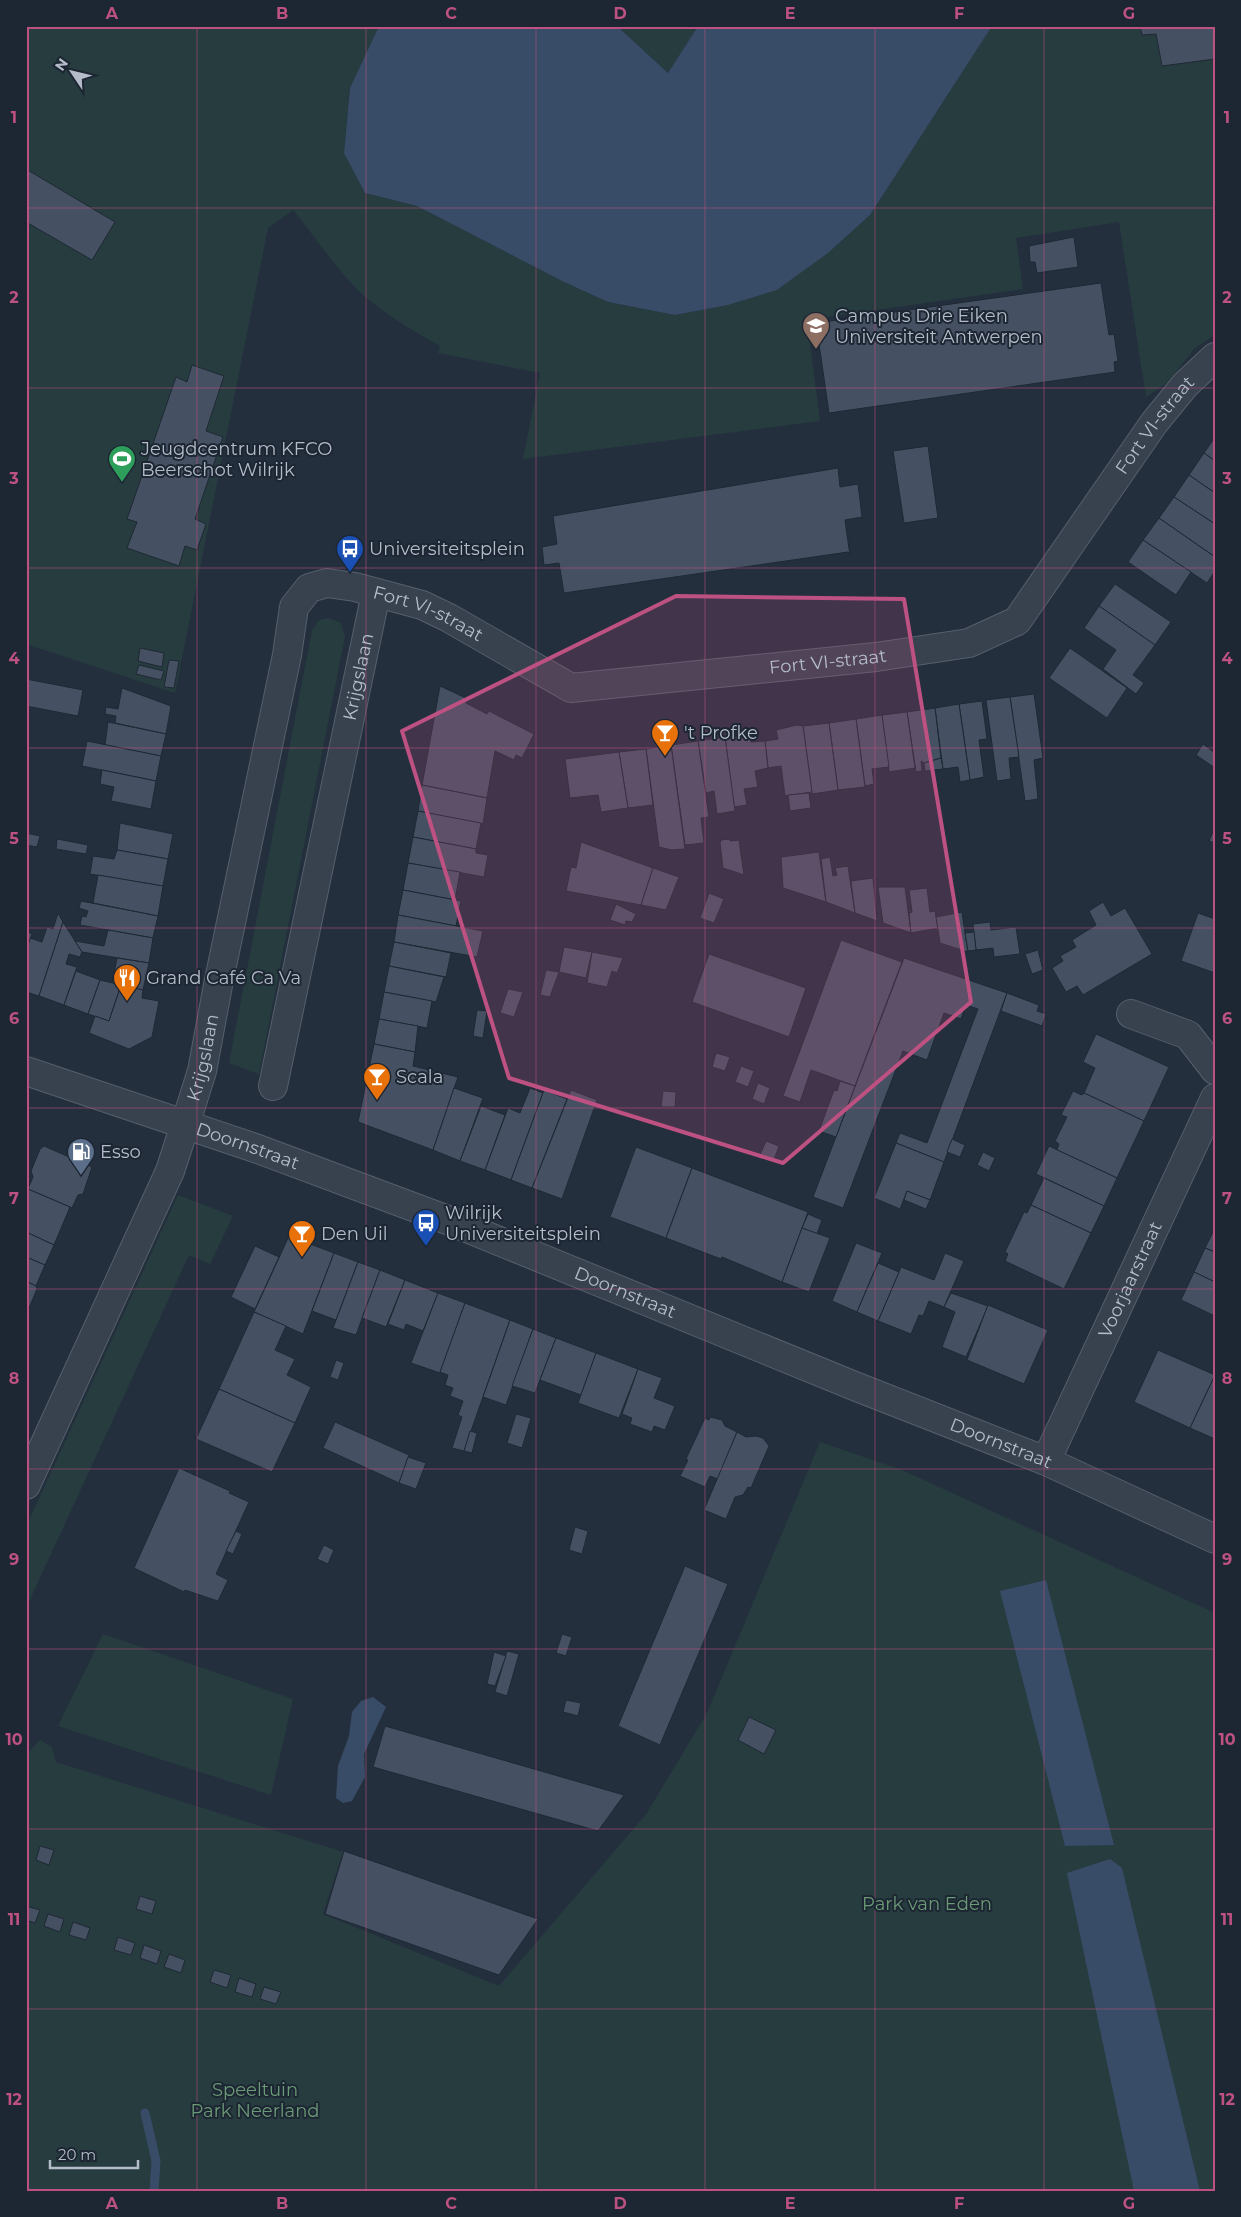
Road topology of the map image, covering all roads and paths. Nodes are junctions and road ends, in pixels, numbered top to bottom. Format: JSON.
{"nodes":[{"id":1,"x":1215,"y":357,"type":"edge"},
{"id":2,"x":376,"y":592,"type":"junction"},
{"id":3,"x":274,"y":722,"type":"joint"},
{"id":4,"x":1131,"y":1014,"type":"dead end"},
{"id":5,"x":1215,"y":1070,"type":"edge"},
{"id":6,"x":26,"y":1071,"type":"edge"},
{"id":7,"x":273,"y":1086,"type":"dead end"},
{"id":8,"x":1215,"y":1098,"type":"edge"},
{"id":9,"x":185,"y":1125,"type":"junction"},
{"id":10,"x":1046,"y":1461,"type":"junction"},
{"id":11,"x":26,"y":1485,"type":"edge"},
{"id":12,"x":1215,"y":1539,"type":"edge"}],
"edges":[{"from":1,"to":2,"type":"street","name":"Fort VI-straat"},
{"from":2,"to":3,"type":"street","name":"Fort VI-straat"},
{"from":2,"to":7,"type":"street","name":"Krijgslaan"},
{"from":3,"to":9,"type":"street","name":"Krijgslaan"},
{"from":4,"to":5,"type":"street"},
{"from":6,"to":9,"type":"street","name":"Doornstraat"},
{"from":8,"to":10,"type":"street","name":"Voorjaarstraat"},
{"from":9,"to":10,"type":"street","name":"Doornstraat"},
{"from":9,"to":11,"type":"street","name":"Krijgslaan"},
{"from":10,"to":12,"type":"street","name":"Doornstraat"}]}
